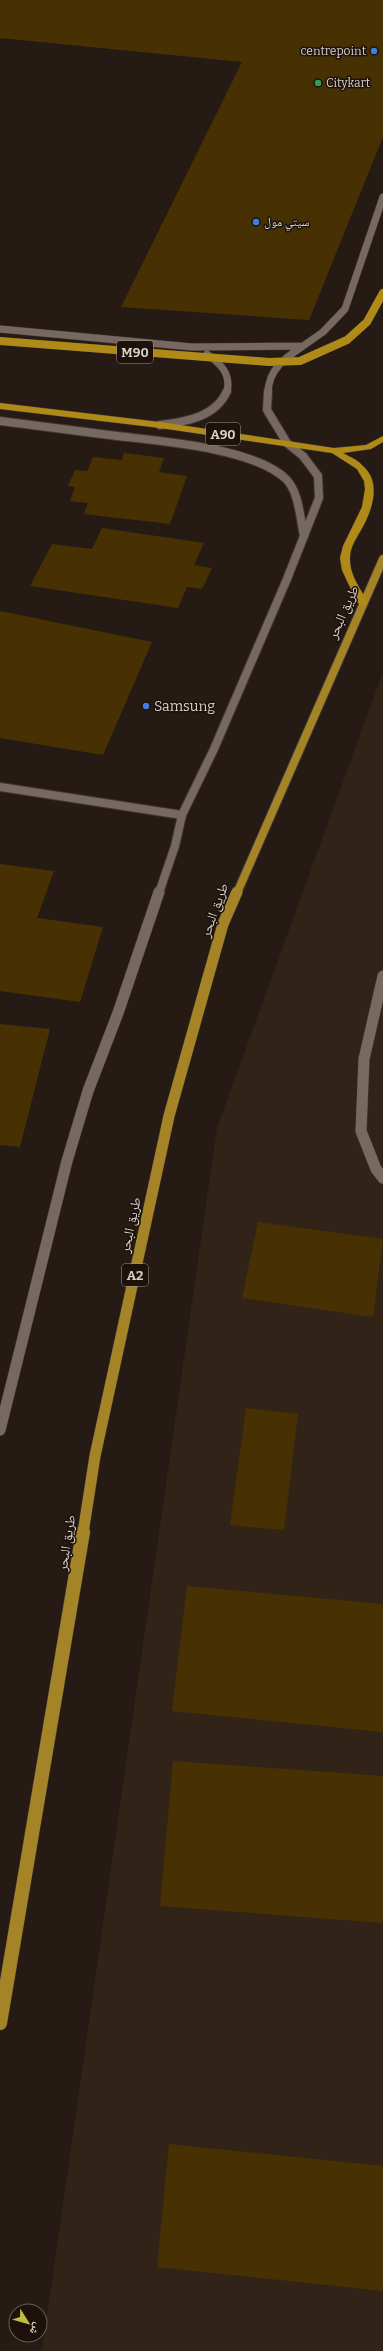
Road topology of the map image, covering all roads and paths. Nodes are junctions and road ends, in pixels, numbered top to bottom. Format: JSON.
{"nodes":[{"id":1,"x":383,"y":197,"type":"edge"},
{"id":2,"x":383,"y":293,"type":"edge"},
{"id":3,"x":0,"y":329,"type":"edge"},
{"id":4,"x":0,"y":341,"type":"edge"},
{"id":5,"x":303,"y":346,"type":"junction"},
{"id":6,"x":192,"y":347,"type":"junction"},
{"id":7,"x":0,"y":406,"type":"edge"},
{"id":8,"x":0,"y":421,"type":"edge"},
{"id":9,"x":160,"y":425,"type":"junction"},
{"id":10,"x":383,"y":439,"type":"edge"},
{"id":11,"x":287,"y":443,"type":"junction"},
{"id":12,"x":334,"y":451,"type":"junction"},
{"id":13,"x":304,"y":536,"type":"junction"},
{"id":14,"x":383,"y":559,"type":"edge"},
{"id":15,"x":363,"y":603,"type":"junction"},
{"id":16,"x":0,"y":787,"type":"edge"},
{"id":17,"x":182,"y":815,"type":"junction"},
{"id":18,"x":383,"y":976,"type":"edge"},
{"id":19,"x":383,"y":1178,"type":"edge"},
{"id":20,"x":0,"y":1430,"type":"edge"},
{"id":21,"x":0,"y":2023,"type":"edge"}],
"edges":[{"from":1,"to":5,"type":"street"},
{"from":2,"to":4,"type":"highway","number":"M90","bridge":true},
{"from":3,"to":6,"type":"street"},
{"from":5,"to":6,"type":"street"},
{"from":5,"to":11,"type":"street"},
{"from":6,"to":9,"type":"street"},
{"from":7,"to":9,"type":"highway"},
{"from":8,"to":13,"type":"street"},
{"from":9,"to":11,"type":"highway","number":"A90"},
{"from":10,"to":12,"type":"highway"},
{"from":11,"to":12,"type":"highway","number":"A90"},
{"from":11,"to":13,"type":"street"},
{"from":12,"to":15,"type":"highway"},
{"from":13,"to":17,"type":"street"},
{"from":14,"to":15,"type":"highway","name":"طريق البحر","number":"A2"},
{"from":15,"to":21,"type":"highway","name":"طريق البحر","number":"A2"},
{"from":16,"to":17,"type":"street"},
{"from":17,"to":20,"type":"street"},
{"from":18,"to":19,"type":"street"}]}
